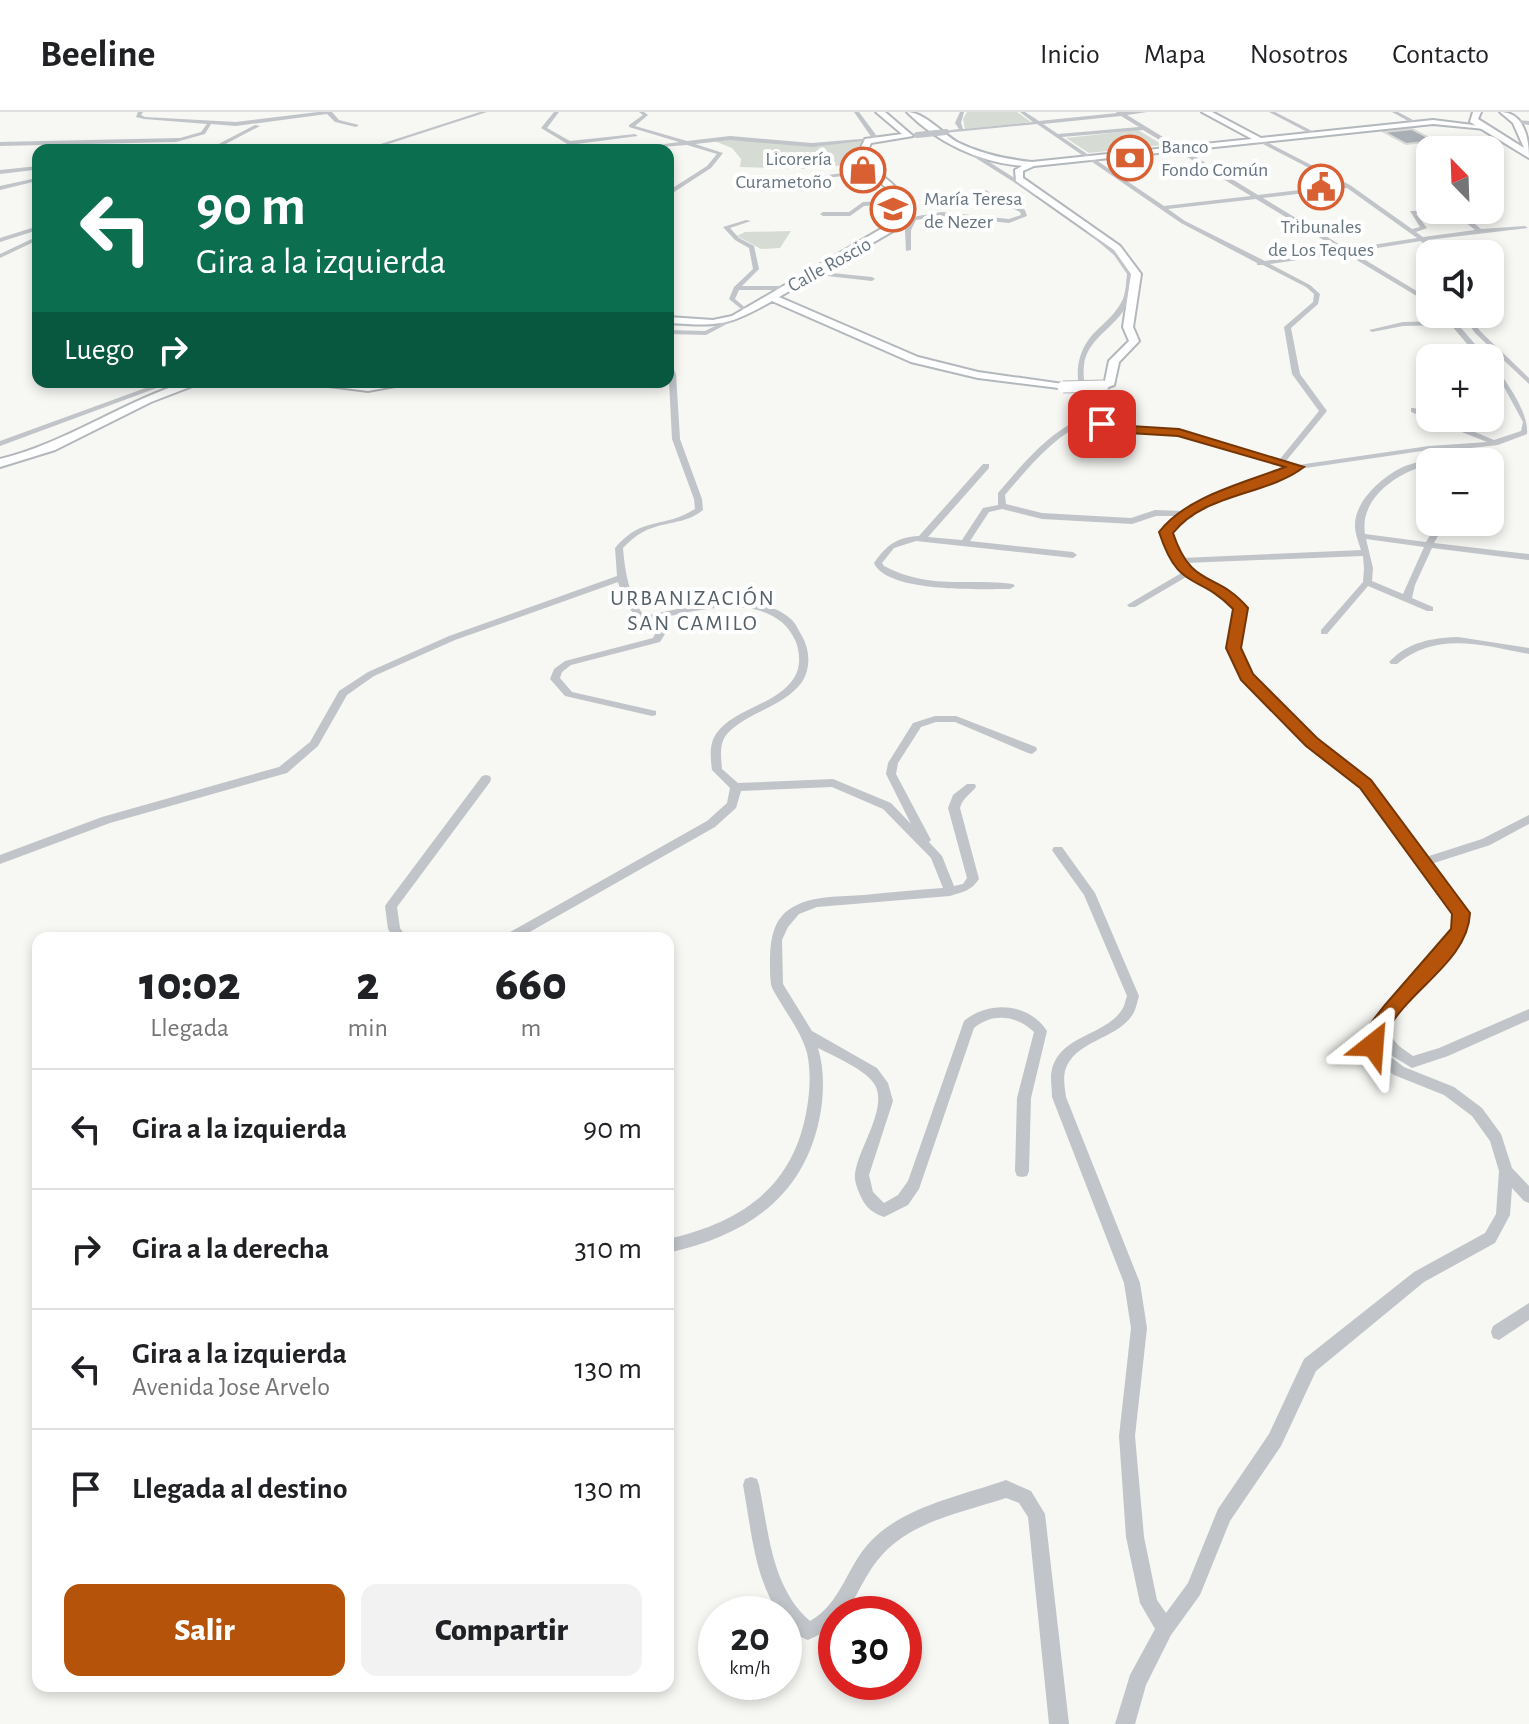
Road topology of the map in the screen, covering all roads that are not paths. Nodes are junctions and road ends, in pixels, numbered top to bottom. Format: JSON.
{"nodes":[{"id":1,"x":141,"y":112,"type":"edge"},
{"id":2,"x":325,"y":112,"type":"edge"},
{"id":3,"x":485,"y":112,"type":"edge"},
{"id":4,"x":557,"y":112,"type":"edge"},
{"id":5,"x":641,"y":112,"type":"edge"},
{"id":6,"x":856,"y":112,"type":"edge"},
{"id":7,"x":880,"y":112,"type":"edge"},
{"id":8,"x":911,"y":112,"type":"edge"},
{"id":9,"x":962,"y":112,"type":"edge"},
{"id":10,"x":1022,"y":112,"type":"edge"},
{"id":11,"x":1032,"y":112,"type":"edge"},
{"id":12,"x":1145,"y":112,"type":"edge"},
{"id":13,"x":1206,"y":112,"type":"edge"},
{"id":14,"x":1271,"y":112,"type":"edge"},
{"id":15,"x":1394,"y":112,"type":"edge"},
{"id":16,"x":1504,"y":112,"type":"edge"},
{"id":17,"x":1120,"y":113,"type":"edge"},
{"id":18,"x":1476,"y":113,"type":"edge"},
{"id":19,"x":1412,"y":121,"type":"junction"},
{"id":20,"x":264,"y":123,"type":"junction"},
{"id":21,"x":1038,"y":123,"type":"junction"},
{"id":22,"x":1529,"y":123,"type":"edge"},
{"id":23,"x":209,"y":124,"type":"junction"},
{"id":24,"x":1518,"y":124,"type":"junction"},
{"id":25,"x":356,"y":125,"type":"dead end"},
{"id":26,"x":1485,"y":127,"type":"junction"},
{"id":27,"x":1144,"y":128,"type":"junction"},
{"id":28,"x":962,"y":131,"type":"junction"},
{"id":29,"x":1313,"y":133,"type":"junction"},
{"id":30,"x":635,"y":136,"type":"dead end"},
{"id":31,"x":913,"y":136,"type":"junction"},
{"id":32,"x":1057,"y":136,"type":"junction"},
{"id":33,"x":182,"y":139,"type":"junction"},
{"id":34,"x":875,"y":139,"type":"junction"},
{"id":35,"x":1258,"y":140,"type":"junction"},
{"id":36,"x":0,"y":144,"type":"edge"},
{"id":37,"x":157,"y":144,"type":"edge"},
{"id":38,"x":222,"y":144,"type":"edge"},
{"id":39,"x":384,"y":144,"type":"edge"},
{"id":40,"x":696,"y":144,"type":"junction"},
{"id":41,"x":674,"y":146,"type":"edge"},
{"id":42,"x":1176,"y":148,"type":"junction"},
{"id":43,"x":717,"y":150,"type":"junction"},
{"id":44,"x":1529,"y":153,"type":"edge"},
{"id":45,"x":674,"y":154,"type":"edge"},
{"id":46,"x":973,"y":154,"type":"junction"},
{"id":47,"x":1089,"y":158,"type":"junction"},
{"id":48,"x":1032,"y":164,"type":"junction"},
{"id":49,"x":32,"y":169,"type":"edge"},
{"id":50,"x":874,"y":171,"type":"junction"},
{"id":51,"x":0,"y":172,"type":"edge"},
{"id":52,"x":32,"y":181,"type":"edge"},
{"id":53,"x":785,"y":181,"type":"dead end"},
{"id":54,"x":1348,"y":186,"type":"junction"},
{"id":55,"x":0,"y":188,"type":"edge"},
{"id":56,"x":674,"y":190,"type":"edge"},
{"id":57,"x":985,"y":192,"type":"dead end"},
{"id":58,"x":1256,"y":196,"type":"junction"},
{"id":59,"x":902,"y":202,"type":"junction"},
{"id":60,"x":1162,"y":208,"type":"junction"},
{"id":61,"x":823,"y":214,"type":"dead end"},
{"id":62,"x":908,"y":220,"type":"junction"},
{"id":63,"x":748,"y":221,"type":"dead end"},
{"id":64,"x":1421,"y":224,"type":"edge"},
{"id":65,"x":1471,"y":224,"type":"edge"},
{"id":66,"x":1525,"y":228,"type":"dead end"},
{"id":67,"x":32,"y":230,"type":"edge"},
{"id":68,"x":1412,"y":231,"type":"junction"},
{"id":69,"x":1480,"y":231,"type":"junction"},
{"id":70,"x":0,"y":240,"type":"edge"},
{"id":71,"x":1424,"y":240,"type":"edge"},
{"id":72,"x":1430,"y":240,"type":"edge"},
{"id":73,"x":32,"y":241,"type":"edge"},
{"id":74,"x":1416,"y":242,"type":"edge"},
{"id":75,"x":908,"y":250,"type":"dead end"},
{"id":76,"x":1344,"y":252,"type":"junction"},
{"id":77,"x":0,"y":256,"type":"edge"},
{"id":78,"x":1259,"y":264,"type":"junction"},
{"id":79,"x":811,"y":273,"type":"junction"},
{"id":80,"x":872,"y":279,"type":"dead end"},
{"id":81,"x":736,"y":288,"type":"junction"},
{"id":82,"x":784,"y":288,"type":"junction"},
{"id":83,"x":1416,"y":294,"type":"edge"},
{"id":84,"x":770,"y":297,"type":"junction"},
{"id":85,"x":746,"y":311,"type":"junction"},
{"id":86,"x":735,"y":318,"type":"junction"},
{"id":87,"x":674,"y":320,"type":"edge"},
{"id":88,"x":1111,"y":321,"type":"junction"},
{"id":89,"x":1129,"y":324,"type":"junction"},
{"id":90,"x":1416,"y":324,"type":"edge"},
{"id":91,"x":1457,"y":328,"type":"edge"},
{"id":92,"x":1474,"y":328,"type":"edge"},
{"id":93,"x":1372,"y":330,"type":"dead end"},
{"id":94,"x":674,"y":332,"type":"edge"},
{"id":95,"x":1471,"y":344,"type":"edge"},
{"id":96,"x":1504,"y":382,"type":"edge"},
{"id":97,"x":1529,"y":384,"type":"edge"},
{"id":98,"x":1507,"y":386,"type":"junction"},
{"id":99,"x":153,"y":388,"type":"edge"},
{"id":100,"x":172,"y":388,"type":"edge"},
{"id":101,"x":673,"y":388,"type":"edge"},
{"id":102,"x":1092,"y":417,"type":"junction"},
{"id":103,"x":1465,"y":432,"type":"edge"},
{"id":104,"x":0,"y":444,"type":"edge"},
{"id":105,"x":1491,"y":444,"type":"junction"},
{"id":106,"x":1478,"y":448,"type":"edge"},
{"id":107,"x":0,"y":463,"type":"edge"},
{"id":108,"x":1280,"y":464,"type":"junction"},
{"id":109,"x":986,"y":466,"type":"dead end"},
{"id":110,"x":1416,"y":466,"type":"edge"},
{"id":111,"x":1298,"y":467,"type":"junction"},
{"id":112,"x":1002,"y":506,"type":"junction"},
{"id":113,"x":1187,"y":514,"type":"junction"},
{"id":114,"x":1361,"y":536,"type":"junction"},
{"id":115,"x":1433,"y":536,"type":"edge"},
{"id":116,"x":922,"y":538,"type":"junction"},
{"id":117,"x":965,"y":543,"type":"junction"},
{"id":118,"x":1427,"y":544,"type":"junction"},
{"id":119,"x":1364,"y":553,"type":"junction"},
{"id":120,"x":1073,"y":555,"type":"dead end"},
{"id":121,"x":1529,"y":557,"type":"edge"},
{"id":122,"x":1176,"y":561,"type":"junction"},
{"id":123,"x":1187,"y":573,"type":"junction"},
{"id":124,"x":620,"y":578,"type":"junction"},
{"id":125,"x":1367,"y":582,"type":"junction"},
{"id":126,"x":1010,"y":586,"type":"dead end"},
{"id":127,"x":1407,"y":598,"type":"junction"},
{"id":128,"x":1132,"y":605,"type":"dead end"},
{"id":129,"x":1430,"y":609,"type":"dead end"},
{"id":130,"x":642,"y":619,"type":"junction"},
{"id":131,"x":1324,"y":632,"type":"dead end"},
{"id":132,"x":1529,"y":651,"type":"edge"},
{"id":133,"x":1394,"y":662,"type":"dead end"},
{"id":134,"x":652,"y":713,"type":"dead end"},
{"id":135,"x":1032,"y":750,"type":"dead end"},
{"id":136,"x":486,"y":779,"type":"dead end"},
{"id":137,"x":736,"y":787,"type":"junction"},
{"id":138,"x":971,"y":787,"type":"dead end"},
{"id":139,"x":1529,"y":819,"type":"edge"},
{"id":140,"x":926,"y":842,"type":"junction"},
{"id":141,"x":1058,"y":850,"type":"dead end"},
{"id":142,"x":0,"y":860,"type":"edge"},
{"id":143,"x":1426,"y":861,"type":"junction"},
{"id":144,"x":950,"y":892,"type":"junction"},
{"id":145,"x":396,"y":932,"type":"edge"},
{"id":146,"x":520,"y":932,"type":"edge"},
{"id":147,"x":1529,"y":1014,"type":"edge"},
{"id":148,"x":1377,"y":1030,"type":"junction"},
{"id":149,"x":807,"y":1035,"type":"junction"},
{"id":150,"x":1022,"y":1171,"type":"dead end"},
{"id":151,"x":1506,"y":1171,"type":"junction"},
{"id":152,"x":1529,"y":1196,"type":"edge"},
{"id":153,"x":674,"y":1245,"type":"edge"},
{"id":154,"x":1529,"y":1311,"type":"edge"},
{"id":155,"x":1499,"y":1332,"type":"dead end"},
{"id":156,"x":751,"y":1485,"type":"dead end"},
{"id":157,"x":1165,"y":1629,"type":"junction"},
{"id":158,"x":1059,"y":1724,"type":"edge"},
{"id":159,"x":1125,"y":1724,"type":"edge"}],
"edges":[{"from":1,"to":23,"type":"street"},
{"from":2,"to":20,"type":"street"},
{"from":2,"to":25,"type":"street"},
{"from":3,"to":39,"type":"street"},
{"from":4,"to":30,"type":"street"},
{"from":5,"to":40,"type":"street"},
{"from":6,"to":34,"type":"street"},
{"from":7,"to":31,"type":"street"},
{"from":8,"to":46,"type":"street"},
{"from":9,"to":28,"type":"street"},
{"from":10,"to":11,"type":"street"},
{"from":10,"to":21,"type":"street"},
{"from":12,"to":17,"type":"street"},
{"from":13,"to":35,"type":"street"},
{"from":14,"to":29,"type":"street"},
{"from":15,"to":19,"type":"street"},
{"from":16,"to":24,"type":"main road"},
{"from":17,"to":21,"type":"street"},
{"from":17,"to":27,"type":"street"},
{"from":18,"to":19,"type":"street"},
{"from":18,"to":26,"type":"main road"},
{"from":19,"to":29,"type":"street"},
{"from":20,"to":23,"type":"street"},
{"from":20,"to":38,"type":"street"},
{"from":21,"to":28,"type":"street"},
{"from":21,"to":32,"type":"street"},
{"from":22,"to":24,"type":"street"},
{"from":23,"to":33,"type":"street"},
{"from":24,"to":26,"type":"main road"},
{"from":24,"to":44,"type":"main road"},
{"from":26,"to":35,"type":"street"},
{"from":26,"to":44,"type":"main road"},
{"from":27,"to":32,"type":"street"},
{"from":27,"to":42,"type":"street"},
{"from":28,"to":31,"type":"street","bridge":true},
{"from":29,"to":35,"type":"street"},
{"from":31,"to":34,"type":"street"},
{"from":32,"to":47,"type":"street"},
{"from":33,"to":36,"type":"street"},
{"from":33,"to":37,"type":"street"},
{"from":34,"to":40,"type":"street"},
{"from":34,"to":50,"type":"street"},
{"from":35,"to":42,"type":"street"},
{"from":35,"to":54,"type":"street"},
{"from":40,"to":41,"type":"street"},
{"from":40,"to":43,"type":"street"},
{"from":42,"to":47,"type":"street"},
{"from":42,"to":58,"type":"street"},
{"from":43,"to":45,"type":"street"},
{"from":43,"to":56,"type":"street"},
{"from":46,"to":48,"type":"street"},
{"from":46,"to":88,"type":"street"},
{"from":47,"to":48,"type":"street"},
{"from":47,"to":60,"type":"street"},
{"from":48,"to":89,"type":"street"},
{"from":49,"to":51,"type":"street"},
{"from":50,"to":53,"type":"street"},
{"from":50,"to":59,"type":"street"},
{"from":52,"to":55,"type":"street"},
{"from":54,"to":58,"type":"street"},
{"from":54,"to":68,"type":"street"},
{"from":57,"to":62,"type":"street"},
{"from":58,"to":60,"type":"street"},
{"from":58,"to":76,"type":"street"},
{"from":59,"to":61,"type":"street"},
{"from":59,"to":62,"type":"street"},
{"from":60,"to":78,"type":"street"},
{"from":62,"to":75,"type":"street"},
{"from":62,"to":79,"type":"street","name":"Calle Roscio"},
{"from":63,"to":81,"type":"street"},
{"from":64,"to":68,"type":"street"},
{"from":65,"to":69,"type":"street"},
{"from":66,"to":69,"type":"street"},
{"from":67,"to":70,"type":"street"},
{"from":68,"to":71,"type":"street"},
{"from":69,"to":72,"type":"street"},
{"from":73,"to":77,"type":"street"},
{"from":74,"to":76,"type":"street"},
{"from":76,"to":78,"type":"street"},
{"from":76,"to":83,"type":"street"},
{"from":78,"to":108,"type":"street"},
{"from":79,"to":80,"type":"street"},
{"from":79,"to":82,"type":"street","name":"Calle Roscio"},
{"from":81,"to":82,"type":"street"},
{"from":81,"to":85,"type":"street"},
{"from":82,"to":84,"type":"street","name":"Calle Roscio"},
{"from":84,"to":85,"type":"street","name":"Calle Roscio"},
{"from":84,"to":89,"type":"street","bridge":true},
{"from":85,"to":86,"type":"street","name":"Calle Roscio"},
{"from":86,"to":87,"type":"street"},
{"from":86,"to":94,"type":"street"},
{"from":88,"to":89,"type":"street"},
{"from":88,"to":102,"type":"street"},
{"from":90,"to":93,"type":"street"},
{"from":91,"to":95,"type":"street"},
{"from":92,"to":97,"type":"street"},
{"from":96,"to":98,"type":"street"},
{"from":97,"to":98,"type":"street"},
{"from":98,"to":105,"type":"street"},
{"from":99,"to":104,"type":"street"},
{"from":100,"to":107,"type":"street"},
{"from":101,"to":124,"type":"street"},
{"from":102,"to":108,"type":"street"},
{"from":102,"to":112,"type":"street"},
{"from":103,"to":105,"type":"street"},
{"from":105,"to":106,"type":"street"},
{"from":105,"to":111,"type":"street"},
{"from":108,"to":111,"type":"street"},
{"from":109,"to":116,"type":"street"},
{"from":110,"to":114,"type":"street"},
{"from":111,"to":113,"type":"street"},
{"from":112,"to":113,"type":"street"},
{"from":112,"to":117,"type":"street"},
{"from":113,"to":122,"type":"street"},
{"from":114,"to":118,"type":"street"},
{"from":114,"to":119,"type":"street"},
{"from":115,"to":118,"type":"street"},
{"from":116,"to":117,"type":"street"},
{"from":116,"to":126,"type":"street"},
{"from":117,"to":120,"type":"street"},
{"from":118,"to":121,"type":"street"},
{"from":118,"to":127,"type":"street"},
{"from":119,"to":122,"type":"street"},
{"from":119,"to":125,"type":"street"},
{"from":122,"to":123,"type":"street"},
{"from":123,"to":128,"type":"street"},
{"from":123,"to":143,"type":"street"},
{"from":124,"to":130,"type":"street"},
{"from":124,"to":142,"type":"street"},
{"from":125,"to":127,"type":"street"},
{"from":125,"to":131,"type":"street"},
{"from":127,"to":129,"type":"street"},
{"from":130,"to":134,"type":"street"},
{"from":130,"to":137,"type":"street"},
{"from":132,"to":133,"type":"street"},
{"from":135,"to":140,"type":"street"},
{"from":136,"to":145,"type":"street"},
{"from":137,"to":140,"type":"street"},
{"from":137,"to":146,"type":"street"},
{"from":138,"to":144,"type":"street"},
{"from":139,"to":143,"type":"street"},
{"from":140,"to":144,"type":"street"},
{"from":141,"to":157,"type":"street"},
{"from":143,"to":148,"type":"street"},
{"from":144,"to":149,"type":"street"},
{"from":147,"to":148,"type":"street"},
{"from":148,"to":151,"type":"street"},
{"from":149,"to":150,"type":"street"},
{"from":149,"to":153,"type":"street"},
{"from":151,"to":152,"type":"street"},
{"from":151,"to":157,"type":"street"},
{"from":154,"to":155,"type":"street"},
{"from":156,"to":158,"type":"street"},
{"from":157,"to":159,"type":"street"}]}
